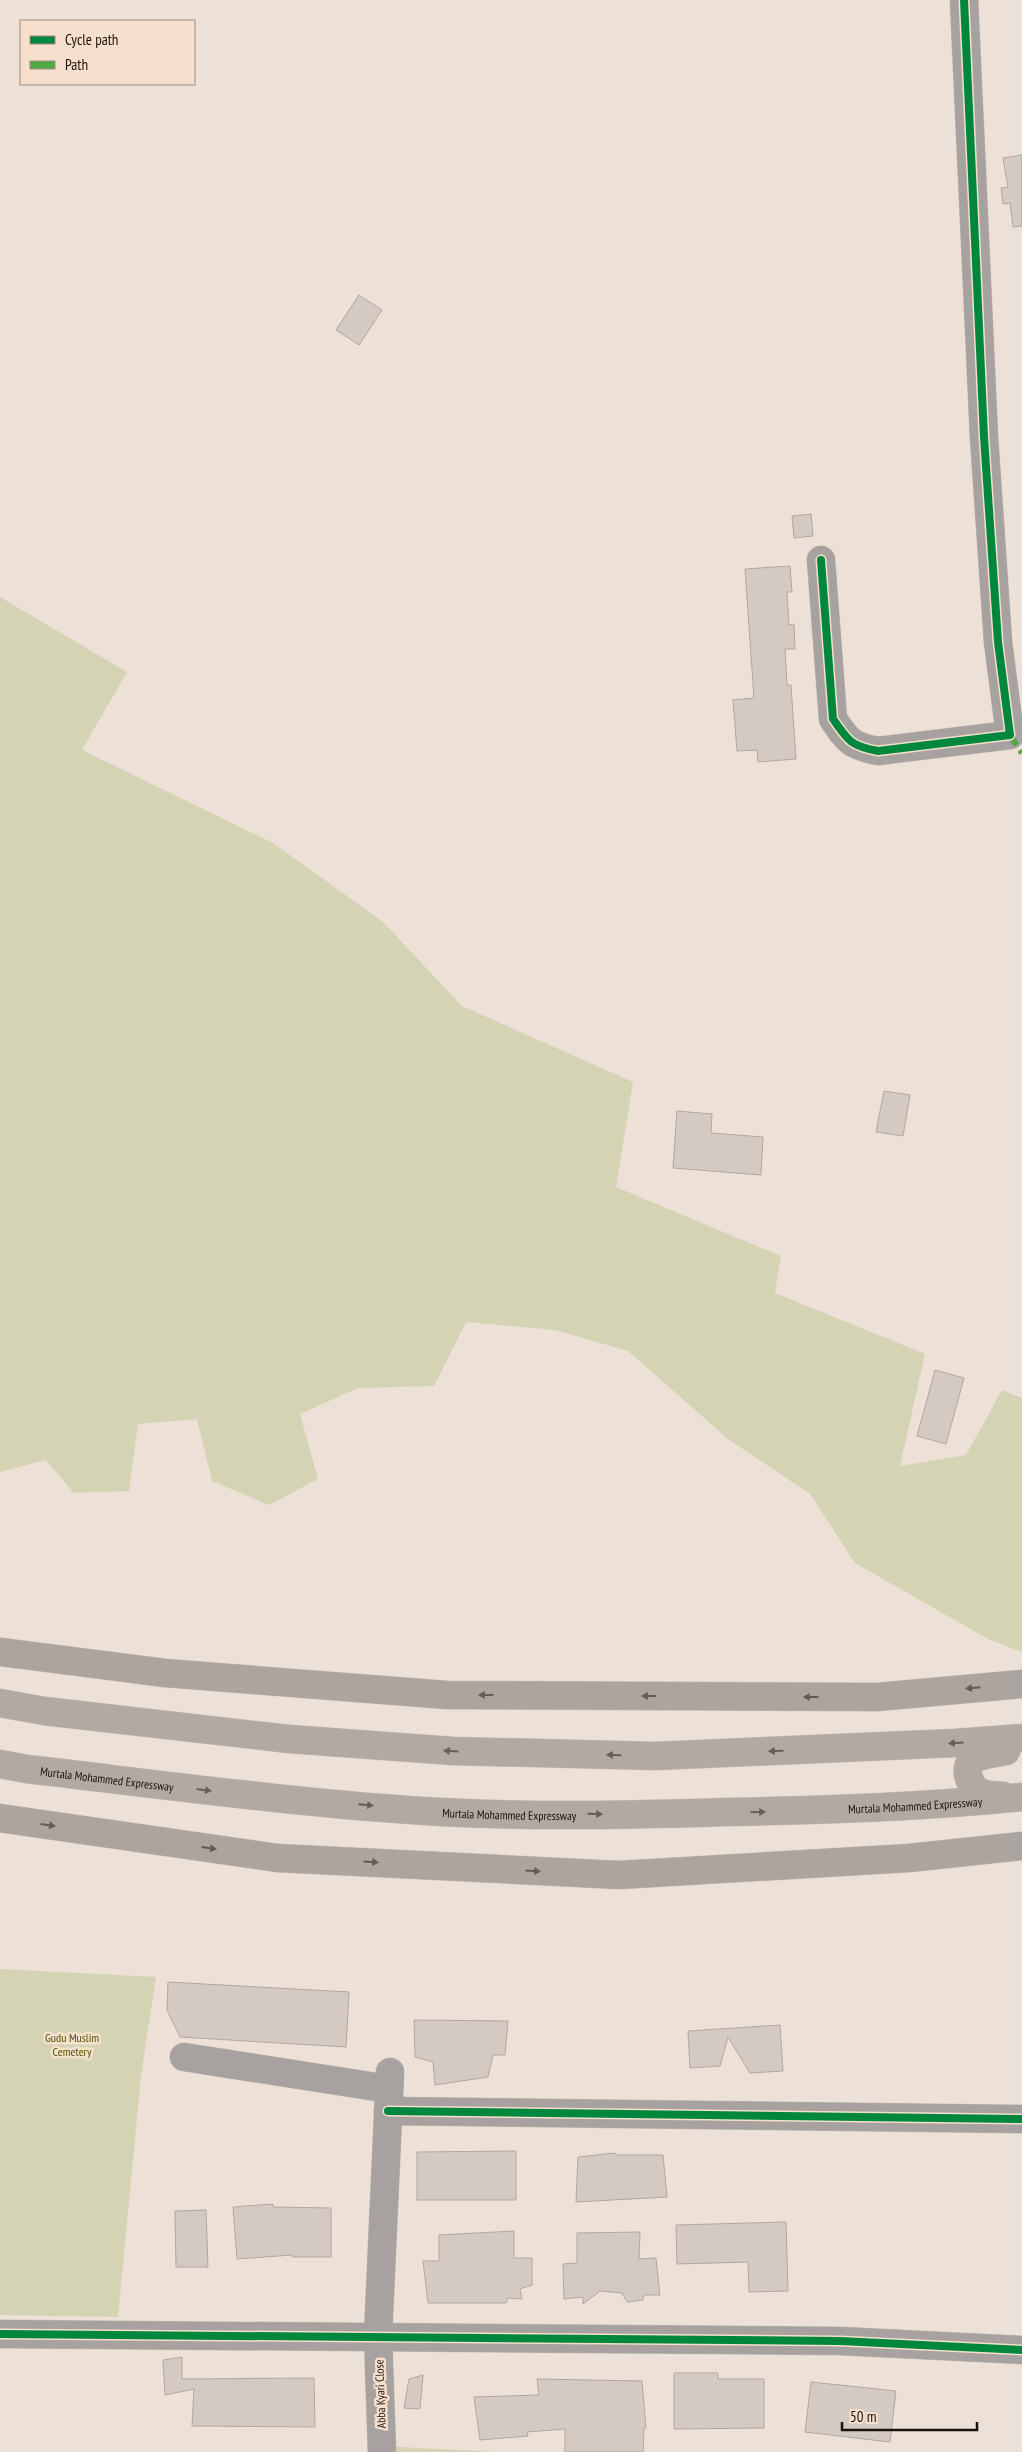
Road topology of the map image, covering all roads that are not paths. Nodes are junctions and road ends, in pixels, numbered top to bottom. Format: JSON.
{"nodes":[{"id":1,"x":964,"y":0,"type":"edge"},
{"id":2,"x":821,"y":560,"type":"dead end"},
{"id":3,"x":0,"y":1652,"type":"edge"},
{"id":4,"x":1022,"y":1684,"type":"edge"},
{"id":5,"x":0,"y":1692,"type":"edge"},
{"id":6,"x":0,"y":1704,"type":"edge"},
{"id":7,"x":44,"y":1711,"type":"junction"},
{"id":8,"x":1022,"y":1738,"type":"edge"},
{"id":9,"x":1022,"y":1749,"type":"edge"},
{"id":10,"x":0,"y":1764,"type":"edge"},
{"id":11,"x":28,"y":1769,"type":"junction"},
{"id":12,"x":0,"y":1774,"type":"edge"},
{"id":13,"x":1022,"y":1797,"type":"edge"},
{"id":14,"x":0,"y":1818,"type":"edge"},
{"id":15,"x":1022,"y":1846,"type":"edge"},
{"id":16,"x":184,"y":2057,"type":"dead end"},
{"id":17,"x":389,"y":2091,"type":"junction"},
{"id":18,"x":1022,"y":2118,"type":"edge"},
{"id":19,"x":0,"y":2334,"type":"edge"},
{"id":20,"x":378,"y":2336,"type":"junction"},
{"id":21,"x":1022,"y":2350,"type":"edge"},
{"id":22,"x":382,"y":2452,"type":"edge"}],
"edges":[{"from":1,"to":2,"type":"street"},
{"from":4,"to":3,"type":"main road","one_way":true},
{"from":5,"to":7,"type":"highway"},
{"from":6,"to":7,"type":"highway"},
{"from":8,"to":7,"type":"highway","one_way":true},
{"from":9,"to":13,"type":"highway"},
{"from":10,"to":11,"type":"highway","name":"Murtala Mohammed Expressway"},
{"from":11,"to":12,"type":"highway"},
{"from":11,"to":13,"type":"highway","name":"Murtala Mohammed Expressway","one_way":true},
{"from":14,"to":15,"type":"main road","one_way":true},
{"from":16,"to":17,"type":"street"},
{"from":17,"to":18,"type":"street"},
{"from":17,"to":20,"type":"street","name":"Abba Kyari Close"},
{"from":19,"to":20,"type":"street"},
{"from":20,"to":21,"type":"street"},
{"from":20,"to":22,"type":"street","name":"Abba Kyari Close"}]}
